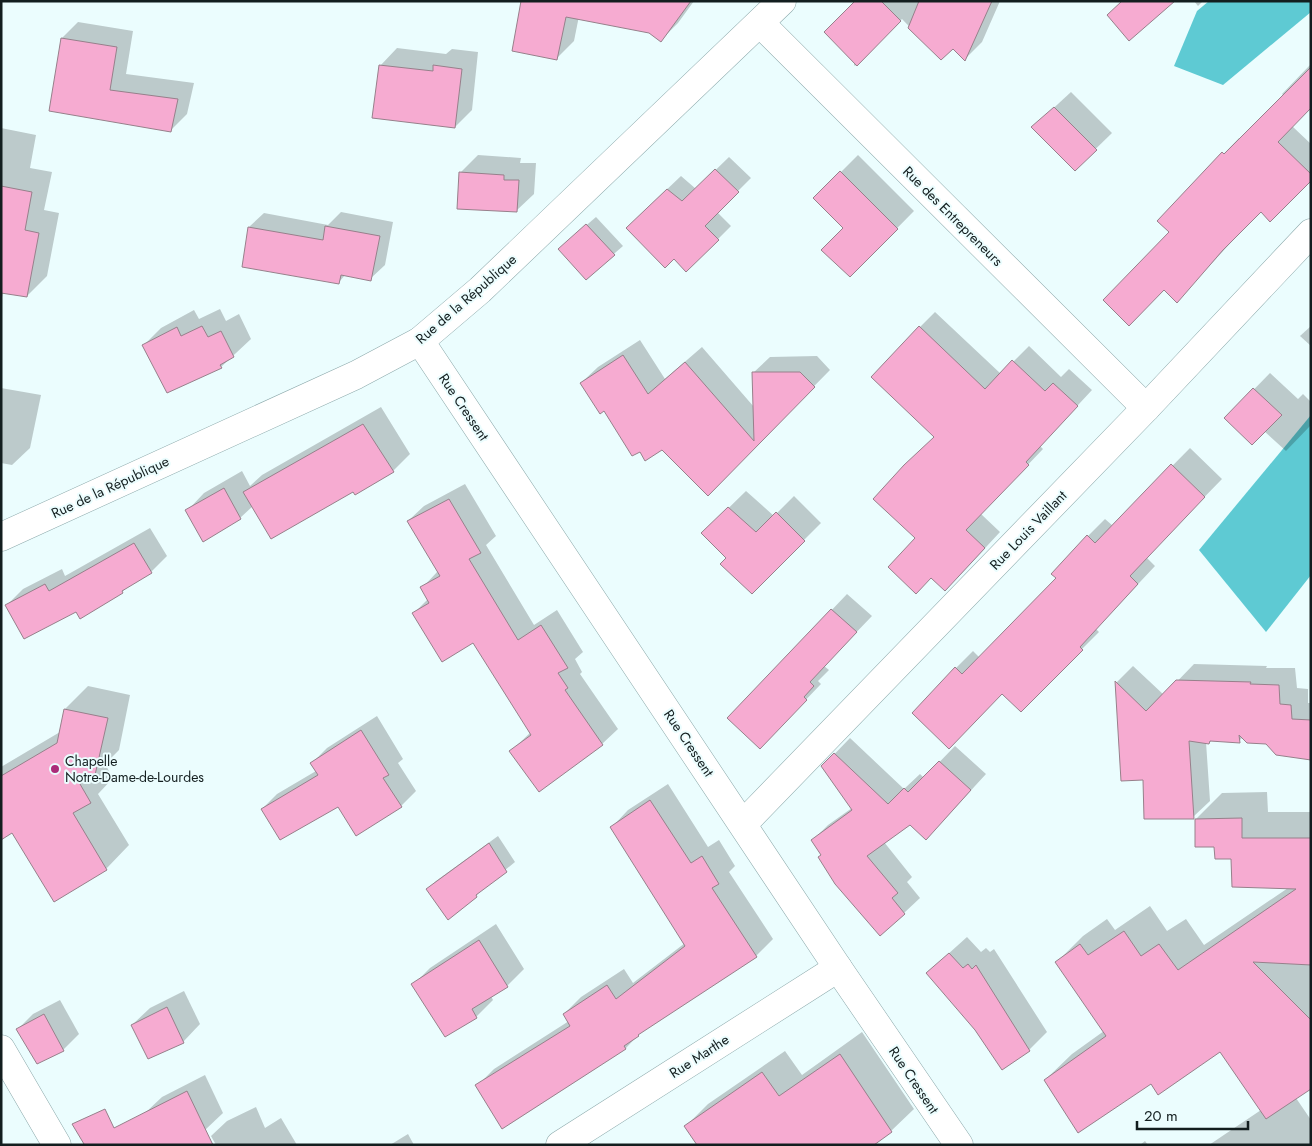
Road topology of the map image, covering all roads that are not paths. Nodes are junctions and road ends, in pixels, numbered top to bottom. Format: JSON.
{"nodes":[{"id":1,"x":782,"y":1,"type":"edge"},
{"id":2,"x":760,"y":23,"type":"junction"},
{"id":3,"x":1311,"y":234,"type":"edge"},
{"id":4,"x":420,"y":341,"type":"junction"},
{"id":5,"x":1146,"y":408,"type":"junction"},
{"id":6,"x":1,"y":537,"type":"edge"},
{"id":7,"x":743,"y":824,"type":"junction"},
{"id":8,"x":838,"y":968,"type":"junction"},
{"id":9,"x":1,"y":1049,"type":"edge"},
{"id":10,"x":57,"y":1145,"type":"edge"},
{"id":11,"x":560,"y":1145,"type":"edge"},
{"id":12,"x":959,"y":1145,"type":"edge"}],
"edges":[{"from":1,"to":2,"type":"street","name":"Rue de la République"},
{"from":2,"to":4,"type":"street","name":"Rue de la République"},
{"from":2,"to":5,"type":"street","name":"Rue des Entrepreneurs"},
{"from":3,"to":5,"type":"street","name":"Rue Louis Vaillant"},
{"from":4,"to":6,"type":"street","name":"Rue de la République"},
{"from":4,"to":7,"type":"street","name":"Rue Cressent"},
{"from":5,"to":7,"type":"street","name":"Rue Louis Vaillant"},
{"from":7,"to":8,"type":"street","name":"Rue Cressent"},
{"from":8,"to":11,"type":"street","name":"Rue Marthe"},
{"from":8,"to":12,"type":"street","name":"Rue Cressent"},
{"from":9,"to":10,"type":"street"}]}
